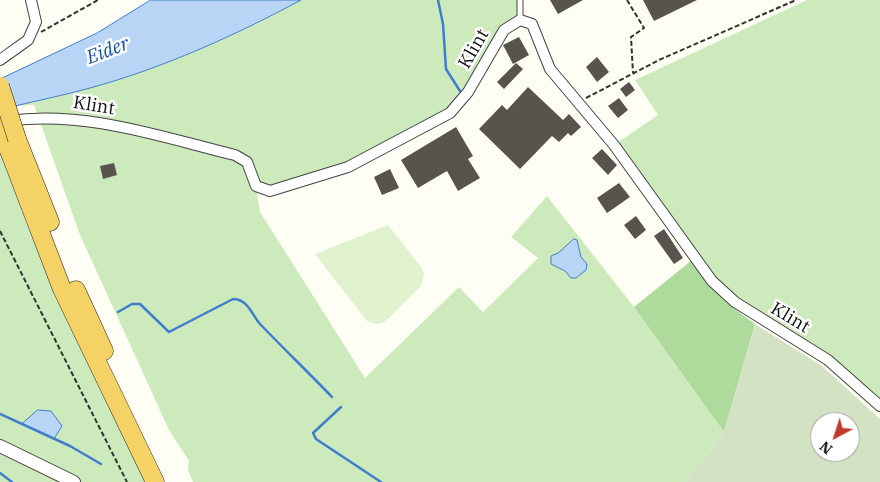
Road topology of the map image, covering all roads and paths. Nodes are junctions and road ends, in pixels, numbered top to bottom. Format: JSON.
{"nodes":[{"id":1,"x":31,"y":0,"type":"edge"},
{"id":2,"x":98,"y":0,"type":"edge"},
{"id":3,"x":520,"y":0,"type":"edge"},
{"id":4,"x":627,"y":0,"type":"edge"},
{"id":5,"x":796,"y":0,"type":"edge"},
{"id":6,"x":520,"y":20,"type":"junction"},
{"id":7,"x":28,"y":40,"type":"junction"},
{"id":8,"x":0,"y":60,"type":"edge"},
{"id":9,"x":633,"y":73,"type":"junction"},
{"id":10,"x":0,"y":86,"type":"edge"},
{"id":11,"x":577,"y":102,"type":"junction"},
{"id":12,"x":6,"y":133,"type":"edge"},
{"id":13,"x":0,"y":231,"type":"edge"},
{"id":14,"x":880,"y":406,"type":"edge"},
{"id":15,"x":0,"y":446,"type":"edge"},
{"id":16,"x":74,"y":482,"type":"edge"},
{"id":17,"x":127,"y":482,"type":"edge"},
{"id":18,"x":155,"y":482,"type":"edge"},
{"id":19,"x":167,"y":482,"type":"edge"}],
"edges":[{"from":1,"to":7,"type":"street"},
{"from":2,"to":7,"type":"path"},
{"from":3,"to":6,"type":"lane"},
{"from":4,"to":9,"type":"path"},
{"from":5,"to":9,"type":"path"},
{"from":6,"to":11,"type":"street","name":"Klint"},
{"from":6,"to":12,"type":"street","name":"Klint"},
{"from":7,"to":8,"type":"street"},
{"from":9,"to":11,"type":"path"},
{"from":10,"to":12,"type":"highway","bridge":true},
{"from":11,"to":14,"type":"street","name":"Klint"},
{"from":12,"to":18,"type":"highway"},
{"from":12,"to":19,"type":"highway"},
{"from":13,"to":17,"type":"path"},
{"from":15,"to":16,"type":"street"}]}
